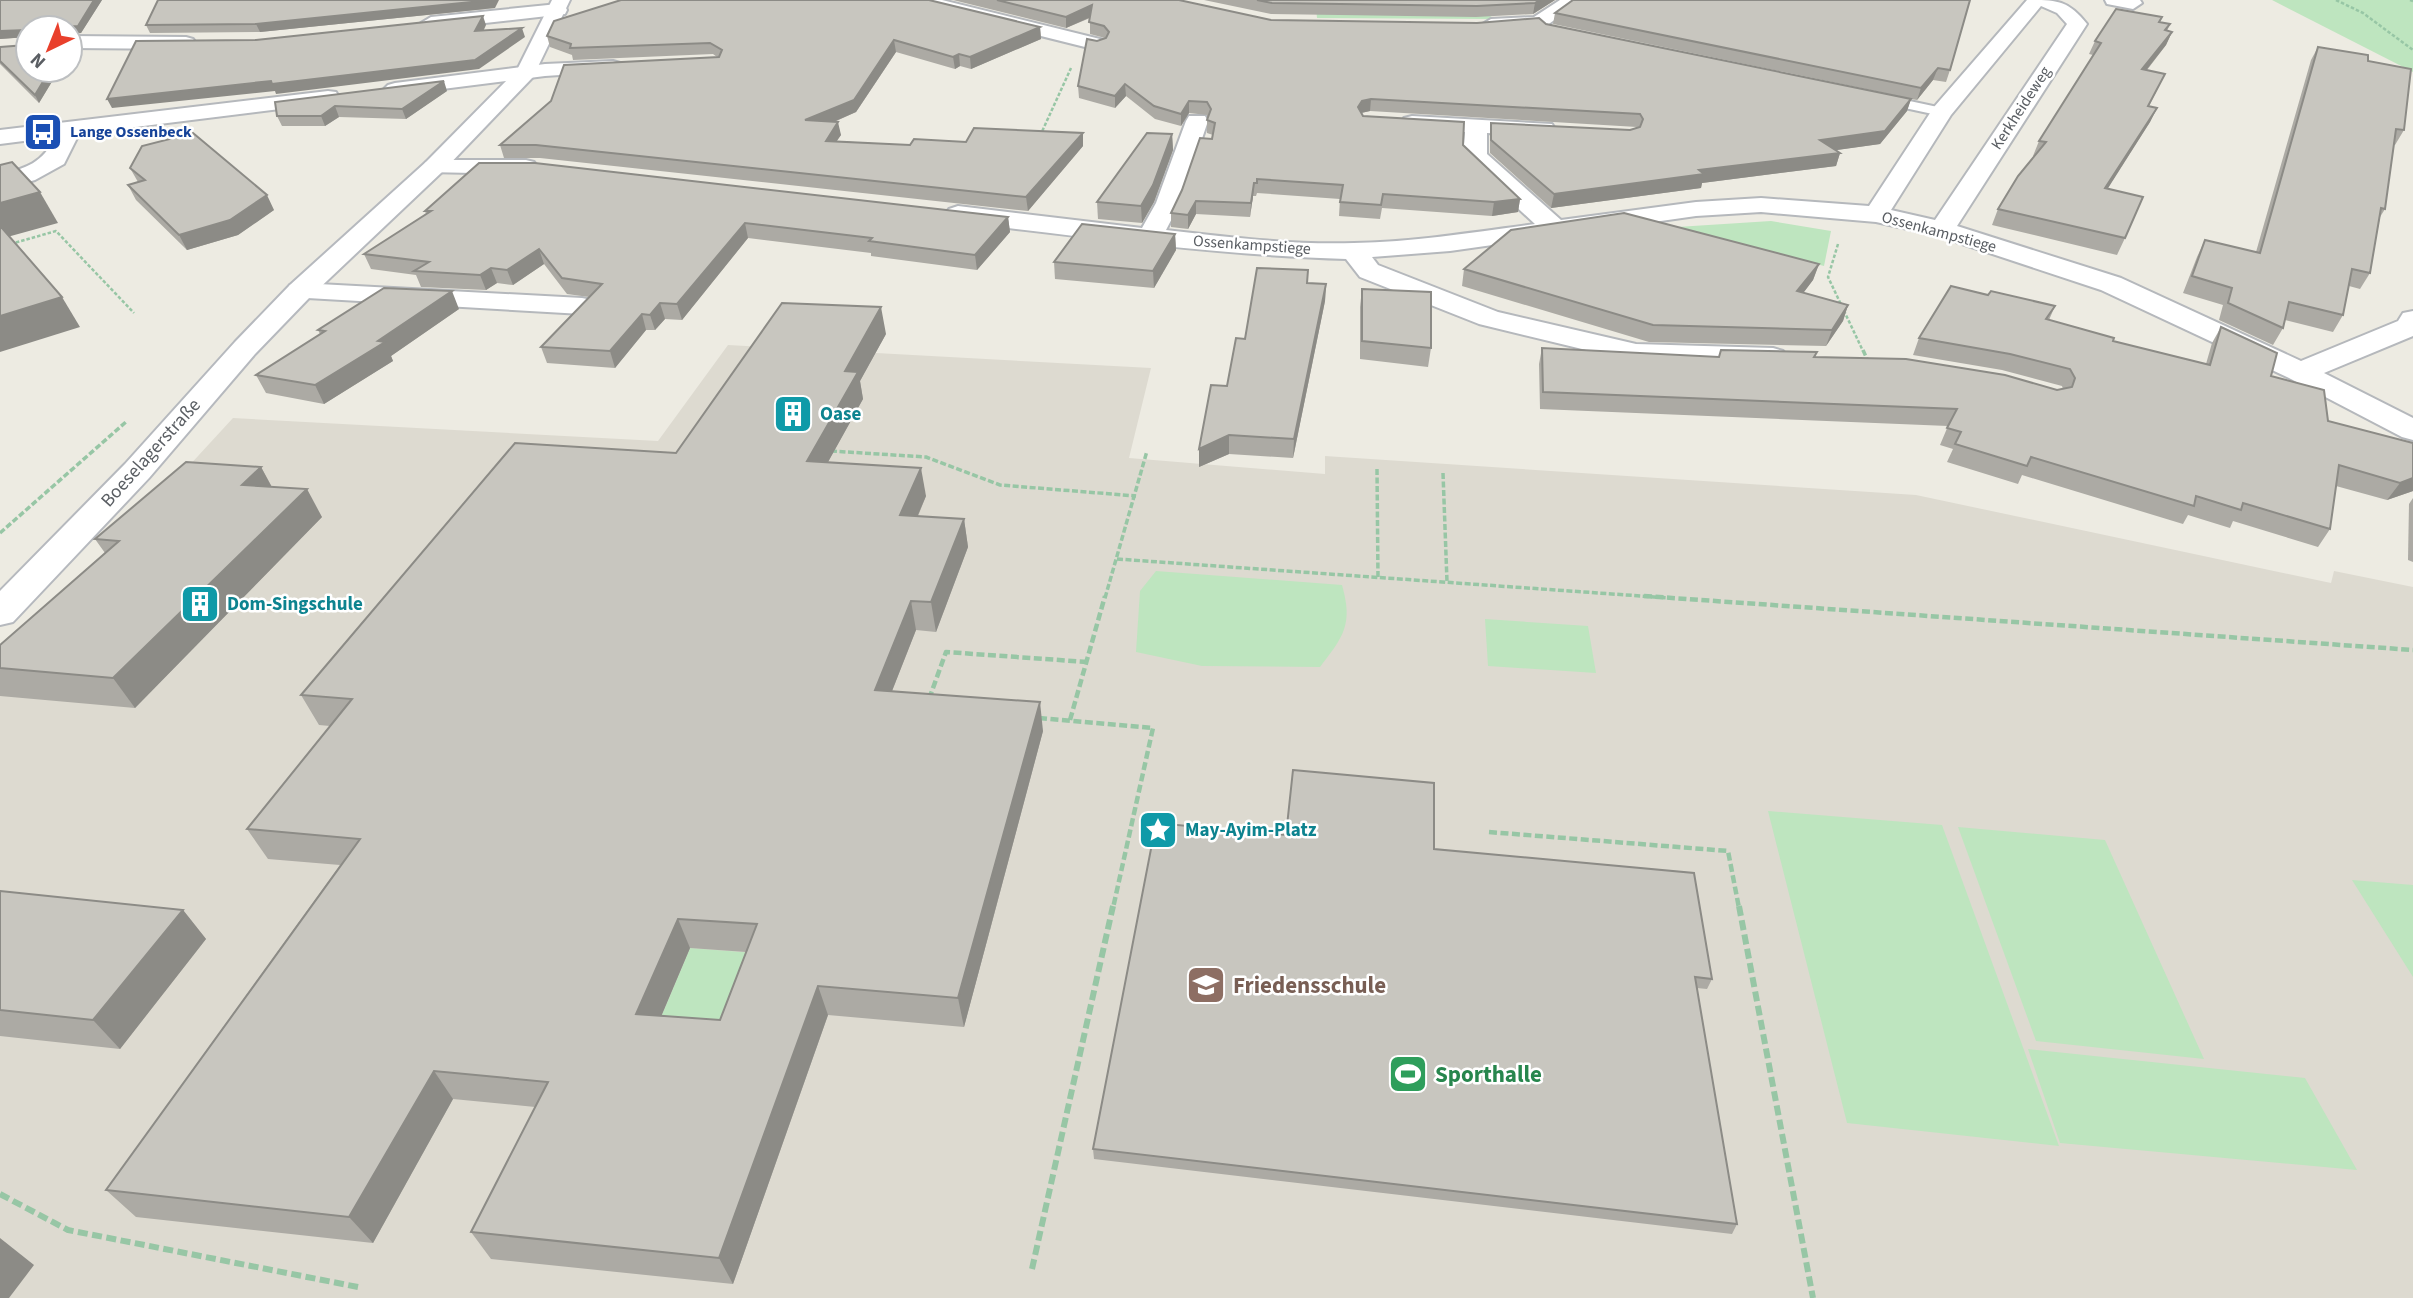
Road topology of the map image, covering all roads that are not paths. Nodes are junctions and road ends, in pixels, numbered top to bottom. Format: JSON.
{"nodes":[{"id":1,"x":919,"y":0,"type":"edge"},
{"id":2,"x":1573,"y":0,"type":"edge"},
{"id":3,"x":2039,"y":0,"type":"edge"},
{"id":4,"x":559,"y":5,"type":"edge"},
{"id":5,"x":1539,"y":22,"type":"junction"},
{"id":6,"x":412,"y":25,"type":"edge"},
{"id":7,"x":1476,"y":26,"type":"edge"},
{"id":8,"x":1559,"y":31,"type":"edge"},
{"id":9,"x":84,"y":42,"type":"edge"},
{"id":10,"x":210,"y":43,"type":"edge"},
{"id":11,"x":1097,"y":44,"type":"edge"},
{"id":12,"x":629,"y":67,"type":"edge"},
{"id":13,"x":526,"y":73,"type":"junction"},
{"id":14,"x":375,"y":91,"type":"edge"},
{"id":15,"x":347,"y":94,"type":"edge"},
{"id":16,"x":1863,"y":95,"type":"edge"},
{"id":17,"x":1942,"y":112,"type":"junction"},
{"id":18,"x":1198,"y":121,"type":"edge"},
{"id":19,"x":1396,"y":122,"type":"edge"},
{"id":20,"x":1476,"y":126,"type":"junction"},
{"id":21,"x":70,"y":128,"type":"junction"},
{"id":22,"x":1572,"y":131,"type":"edge"},
{"id":23,"x":0,"y":137,"type":"edge"},
{"id":24,"x":434,"y":167,"type":"junction"},
{"id":25,"x":554,"y":169,"type":"edge"},
{"id":26,"x":0,"y":183,"type":"edge"},
{"id":27,"x":935,"y":211,"type":"edge"},
{"id":28,"x":1876,"y":214,"type":"junction"},
{"id":29,"x":1556,"y":229,"type":"junction"},
{"id":30,"x":1941,"y":229,"type":"junction"},
{"id":31,"x":1150,"y":237,"type":"junction"},
{"id":32,"x":1354,"y":251,"type":"junction"},
{"id":33,"x":300,"y":291,"type":"junction"},
{"id":34,"x":582,"y":306,"type":"edge"},
{"id":35,"x":2413,"y":319,"type":"edge"},
{"id":36,"x":1799,"y":357,"type":"edge"},
{"id":37,"x":2300,"y":372,"type":"junction"},
{"id":38,"x":2413,"y":430,"type":"edge"},
{"id":39,"x":2,"y":608,"type":"edge"}],
"edges":[{"from":1,"to":11,"type":"street"},
{"from":2,"to":5,"type":"street"},
{"from":3,"to":17,"type":"street","name":"Kerkheideweg"},
{"from":3,"to":30,"type":"street","name":"Kerkheideweg"},
{"from":4,"to":6,"type":"street"},
{"from":4,"to":13,"type":"street","name":"Boeselagerstraße"},
{"from":5,"to":7,"type":"street"},
{"from":5,"to":8,"type":"lane"},
{"from":9,"to":10,"type":"street"},
{"from":12,"to":13,"type":"street"},
{"from":13,"to":14,"type":"street"},
{"from":13,"to":24,"type":"street","name":"Boeselagerstraße"},
{"from":15,"to":21,"type":"street"},
{"from":16,"to":17,"type":"lane"},
{"from":17,"to":28,"type":"street","name":"Kerkheideweg"},
{"from":18,"to":31,"type":"street"},
{"from":19,"to":20,"type":"street"},
{"from":20,"to":22,"type":"street"},
{"from":20,"to":29,"type":"street"},
{"from":21,"to":23,"type":"street"},
{"from":21,"to":26,"type":"street"},
{"from":24,"to":25,"type":"street"},
{"from":24,"to":33,"type":"street","name":"Boeselagerstraße"},
{"from":27,"to":31,"type":"street","name":"Ossenkampstiege"},
{"from":28,"to":29,"type":"street","name":"Ossenkampstiege"},
{"from":28,"to":30,"type":"street","name":"Ossenkampstiege"},
{"from":29,"to":32,"type":"street","name":"Ossenkampstiege"},
{"from":30,"to":37,"type":"street","name":"Ossenkampstiege"},
{"from":31,"to":32,"type":"street","name":"Ossenkampstiege"},
{"from":32,"to":36,"type":"street"},
{"from":33,"to":34,"type":"street"},
{"from":33,"to":39,"type":"street","name":"Boeselagerstraße"},
{"from":35,"to":37,"type":"street"},
{"from":37,"to":38,"type":"street","name":"Ossenkampstiege"}]}
